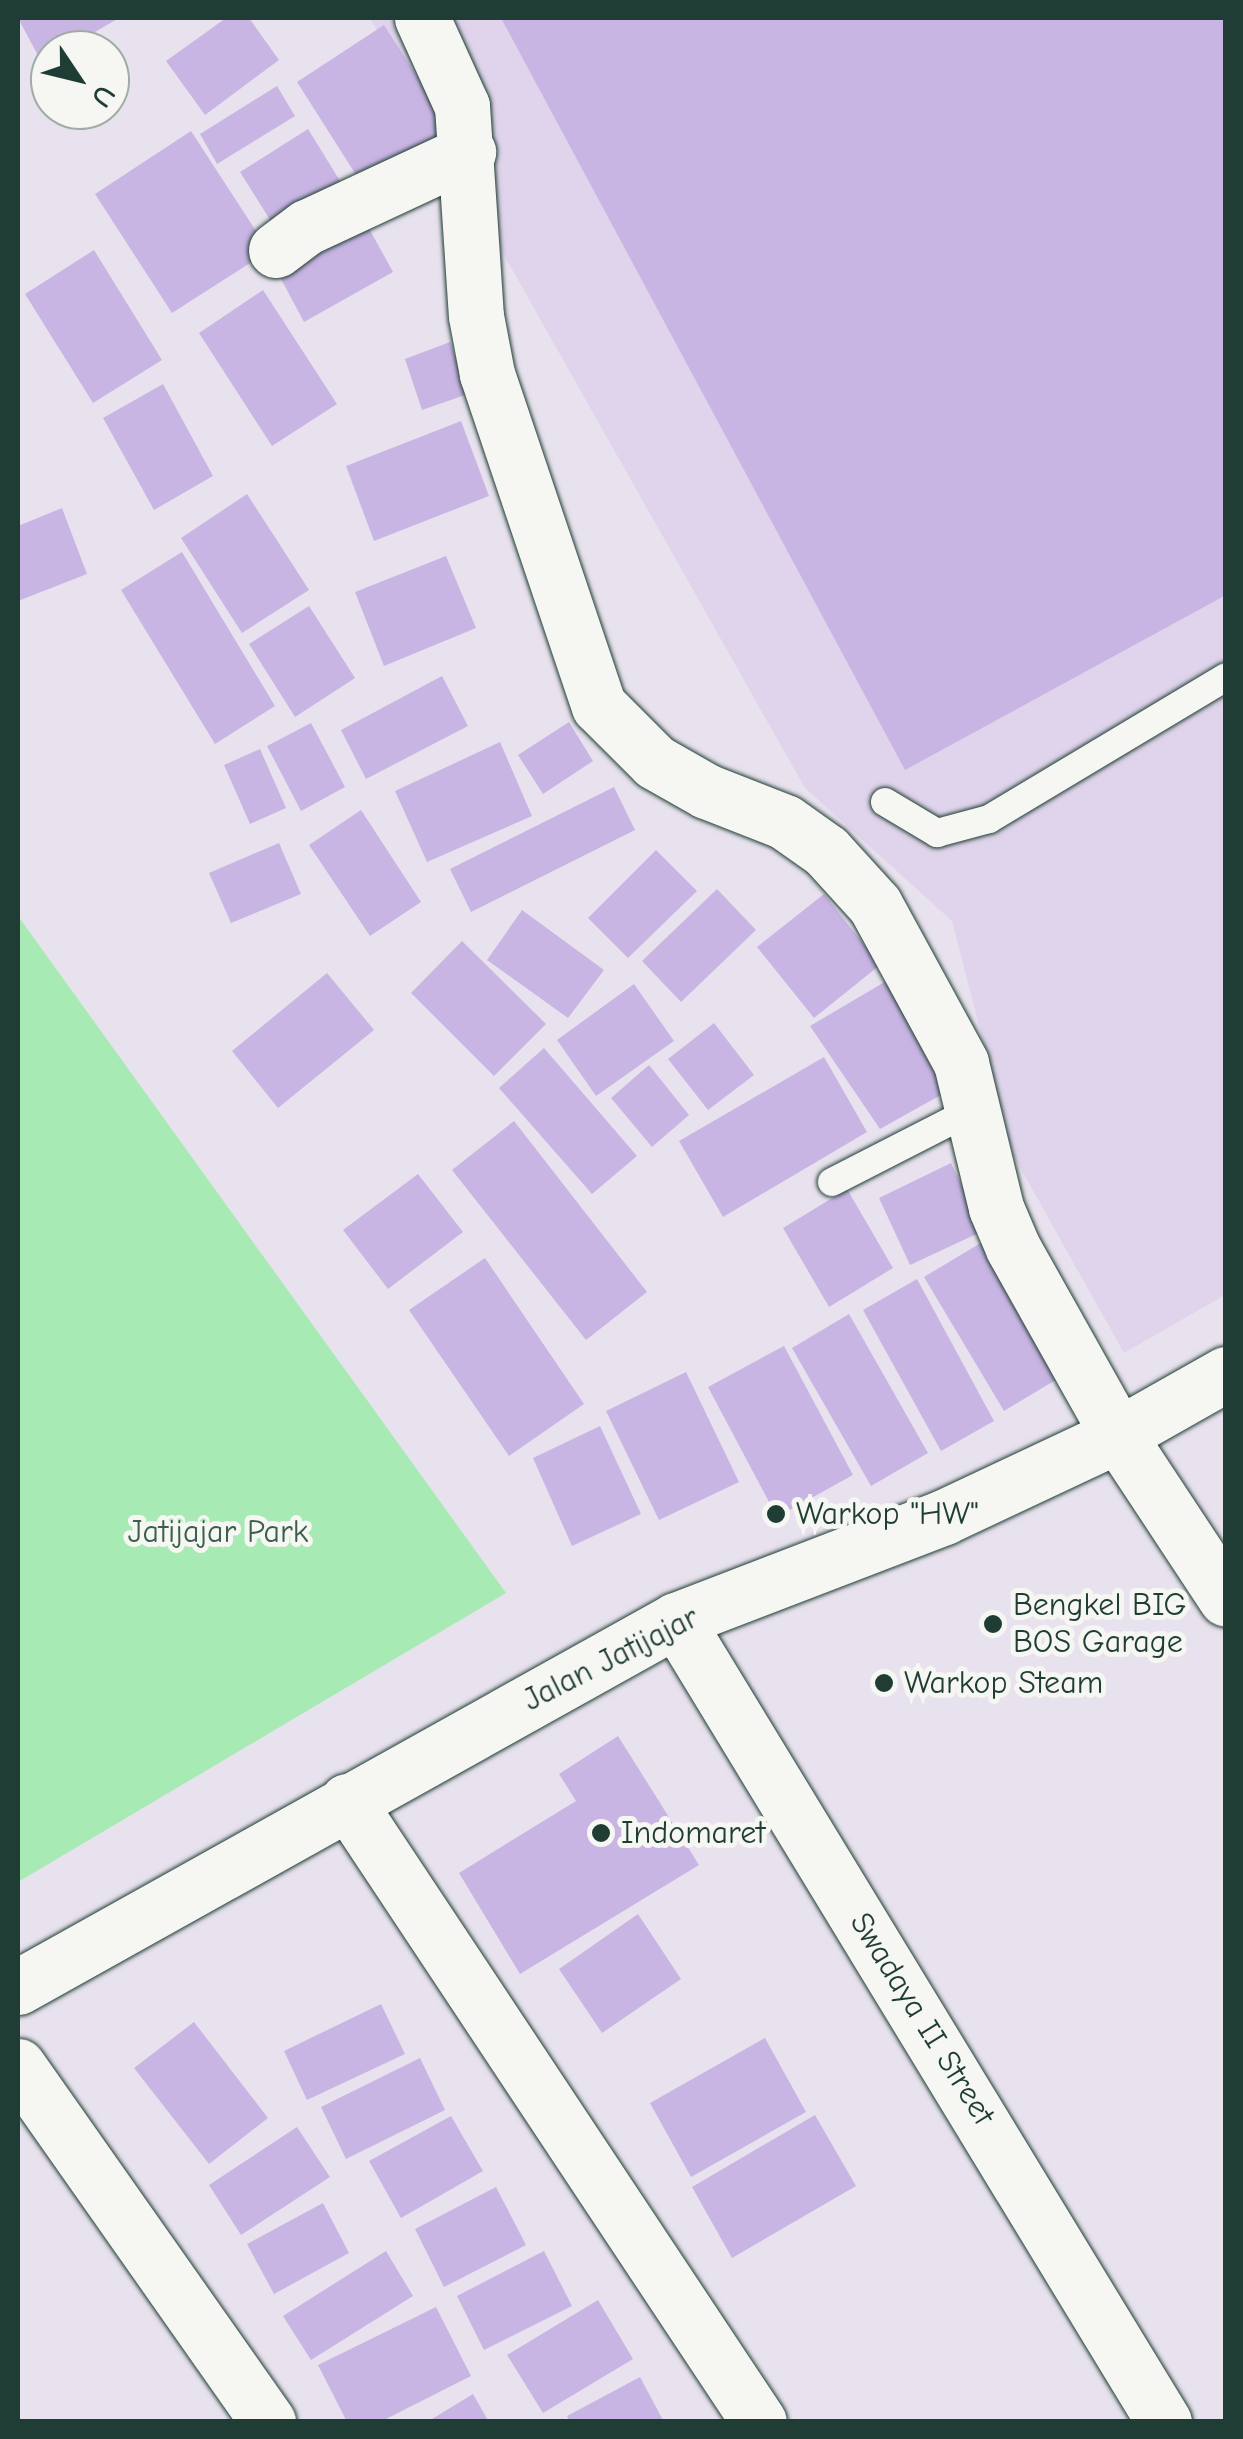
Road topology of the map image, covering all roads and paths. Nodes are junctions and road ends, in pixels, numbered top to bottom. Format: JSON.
{"nodes":[{"id":1,"x":422,"y":18,"type":"edge"},
{"id":2,"x":468,"y":152,"type":"junction"},
{"id":3,"x":276,"y":250,"type":"dead end"},
{"id":4,"x":1226,"y":676,"type":"edge"},
{"id":5,"x":885,"y":802,"type":"dead end"},
{"id":6,"x":973,"y":1110,"type":"junction"},
{"id":7,"x":832,"y":1182,"type":"dead end"},
{"id":8,"x":1226,"y":1374,"type":"edge"},
{"id":9,"x":1118,"y":1436,"type":"junction"},
{"id":10,"x":1226,"y":1598,"type":"edge"},
{"id":11,"x":676,"y":1620,"type":"junction"},
{"id":12,"x":347,"y":1801,"type":"junction"},
{"id":13,"x":18,"y":1987,"type":"edge"},
{"id":14,"x":18,"y":2066,"type":"edge"},
{"id":15,"x":268,"y":2422,"type":"edge"},
{"id":16,"x":759,"y":2422,"type":"edge"},
{"id":17,"x":1164,"y":2422,"type":"edge"}],
"edges":[{"from":1,"to":2,"type":"street"},
{"from":2,"to":3,"type":"street"},
{"from":2,"to":6,"type":"street"},
{"from":4,"to":5,"type":"lane"},
{"from":6,"to":7,"type":"lane"},
{"from":6,"to":9,"type":"street"},
{"from":8,"to":9,"type":"street","name":"Jalan Jatijajar"},
{"from":9,"to":10,"type":"street"},
{"from":9,"to":11,"type":"street","name":"Jalan Jatijajar"},
{"from":11,"to":12,"type":"street","name":"Jalan Jatijajar"},
{"from":11,"to":17,"type":"street","name":"Swadaya II Street"},
{"from":12,"to":13,"type":"street","name":"Jalan Jatijajar"},
{"from":12,"to":16,"type":"street"},
{"from":14,"to":15,"type":"street"}]}
